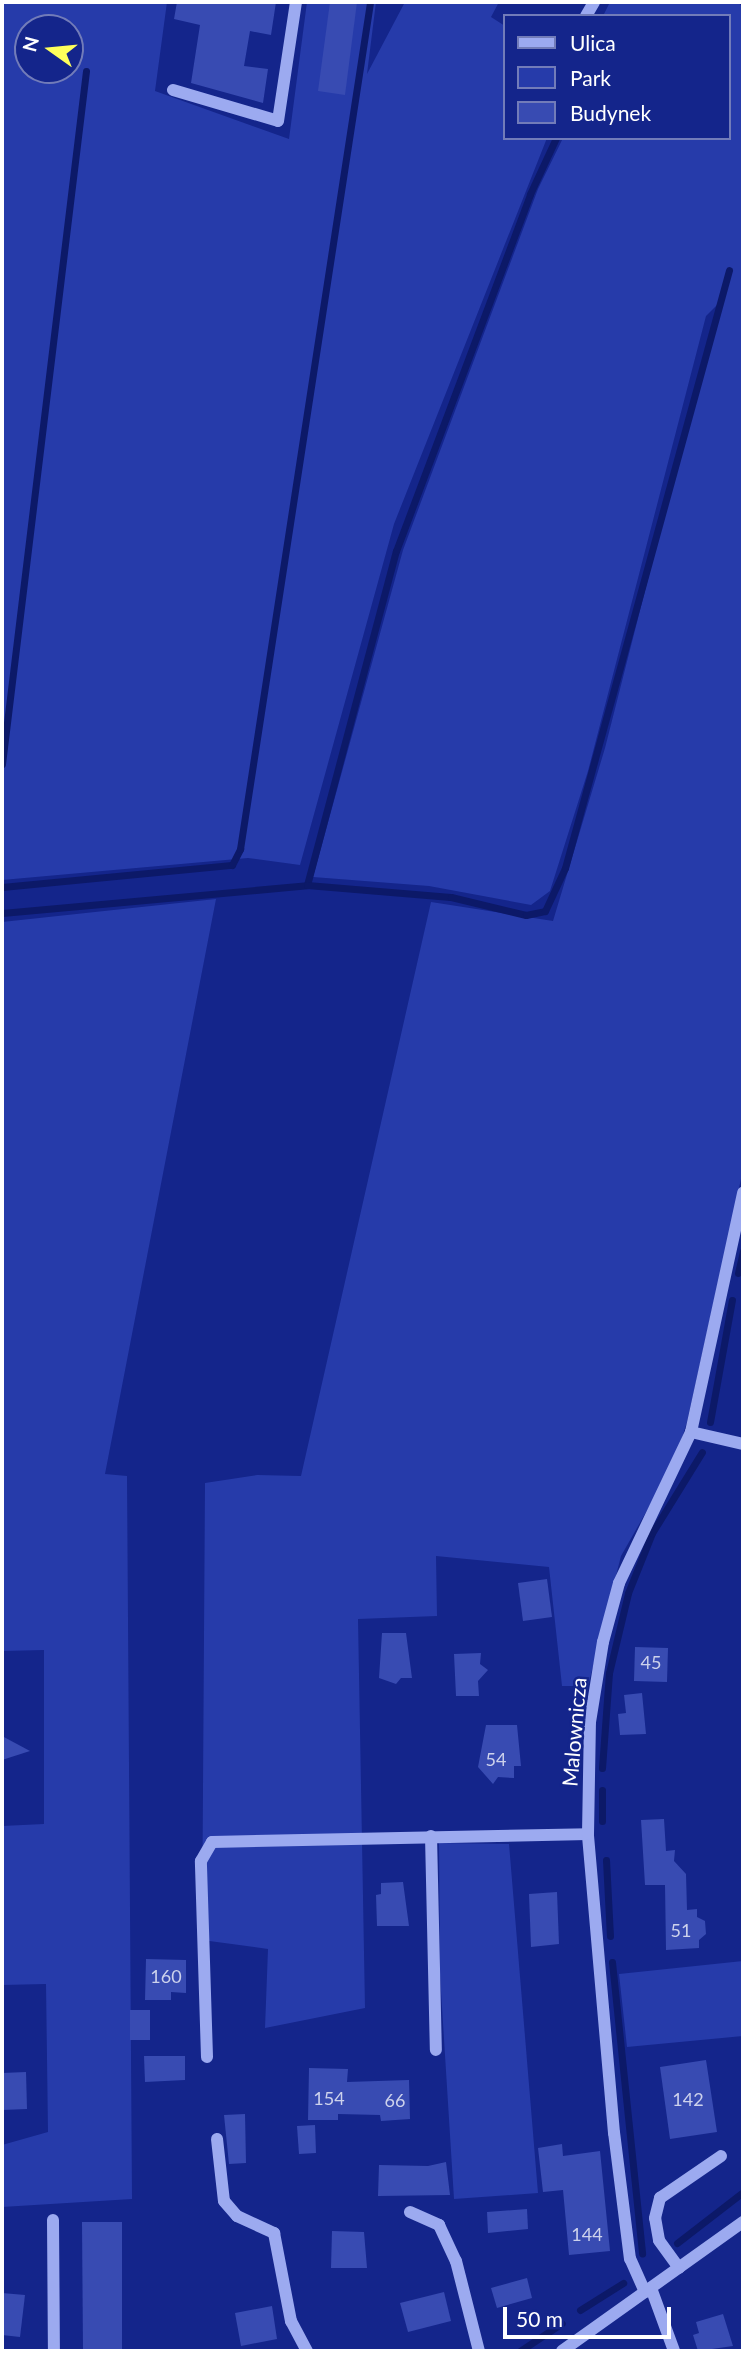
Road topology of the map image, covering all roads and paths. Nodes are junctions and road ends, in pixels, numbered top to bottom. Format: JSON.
{"nodes":[{"id":1,"x":296,"y":2,"type":"edge"},
{"id":2,"x":173,"y":90,"type":"dead end"},
{"id":3,"x":743,"y":1193,"type":"edge"},
{"id":4,"x":691,"y":1432,"type":"junction"},
{"id":5,"x":743,"y":1444,"type":"edge"},
{"id":6,"x":588,"y":1833,"type":"junction"},
{"id":7,"x":431,"y":1836,"type":"junction"},
{"id":8,"x":436,"y":2050,"type":"dead end"},
{"id":9,"x":207,"y":2057,"type":"dead end"},
{"id":10,"x":217,"y":2139,"type":"dead end"},
{"id":11,"x":721,"y":2156,"type":"dead end"},
{"id":12,"x":410,"y":2212,"type":"dead end"},
{"id":13,"x":53,"y":2220,"type":"dead end"},
{"id":14,"x":741,"y":2229,"type":"edge"},
{"id":15,"x":679,"y":2268,"type":"junction"},
{"id":16,"x":648,"y":2290,"type":"junction"},
{"id":17,"x":54,"y":2351,"type":"edge"},
{"id":18,"x":307,"y":2351,"type":"edge"},
{"id":19,"x":479,"y":2351,"type":"edge"},
{"id":20,"x":562,"y":2351,"type":"edge"},
{"id":21,"x":674,"y":2351,"type":"edge"}],
"edges":[{"from":1,"to":2,"type":"street"},
{"from":3,"to":4,"type":"street","name":"Malownicza"},
{"from":4,"to":5,"type":"street"},
{"from":4,"to":6,"type":"street","name":"Malownicza"},
{"from":6,"to":7,"type":"street"},
{"from":6,"to":16,"type":"street","name":"Malownicza"},
{"from":7,"to":8,"type":"street"},
{"from":7,"to":9,"type":"street"},
{"from":10,"to":18,"type":"street"},
{"from":11,"to":15,"type":"street"},
{"from":12,"to":19,"type":"street"},
{"from":13,"to":17,"type":"street"},
{"from":14,"to":15,"type":"street"},
{"from":15,"to":16,"type":"street"},
{"from":16,"to":20,"type":"street"},
{"from":16,"to":21,"type":"street","name":"Malownicza"}]}
